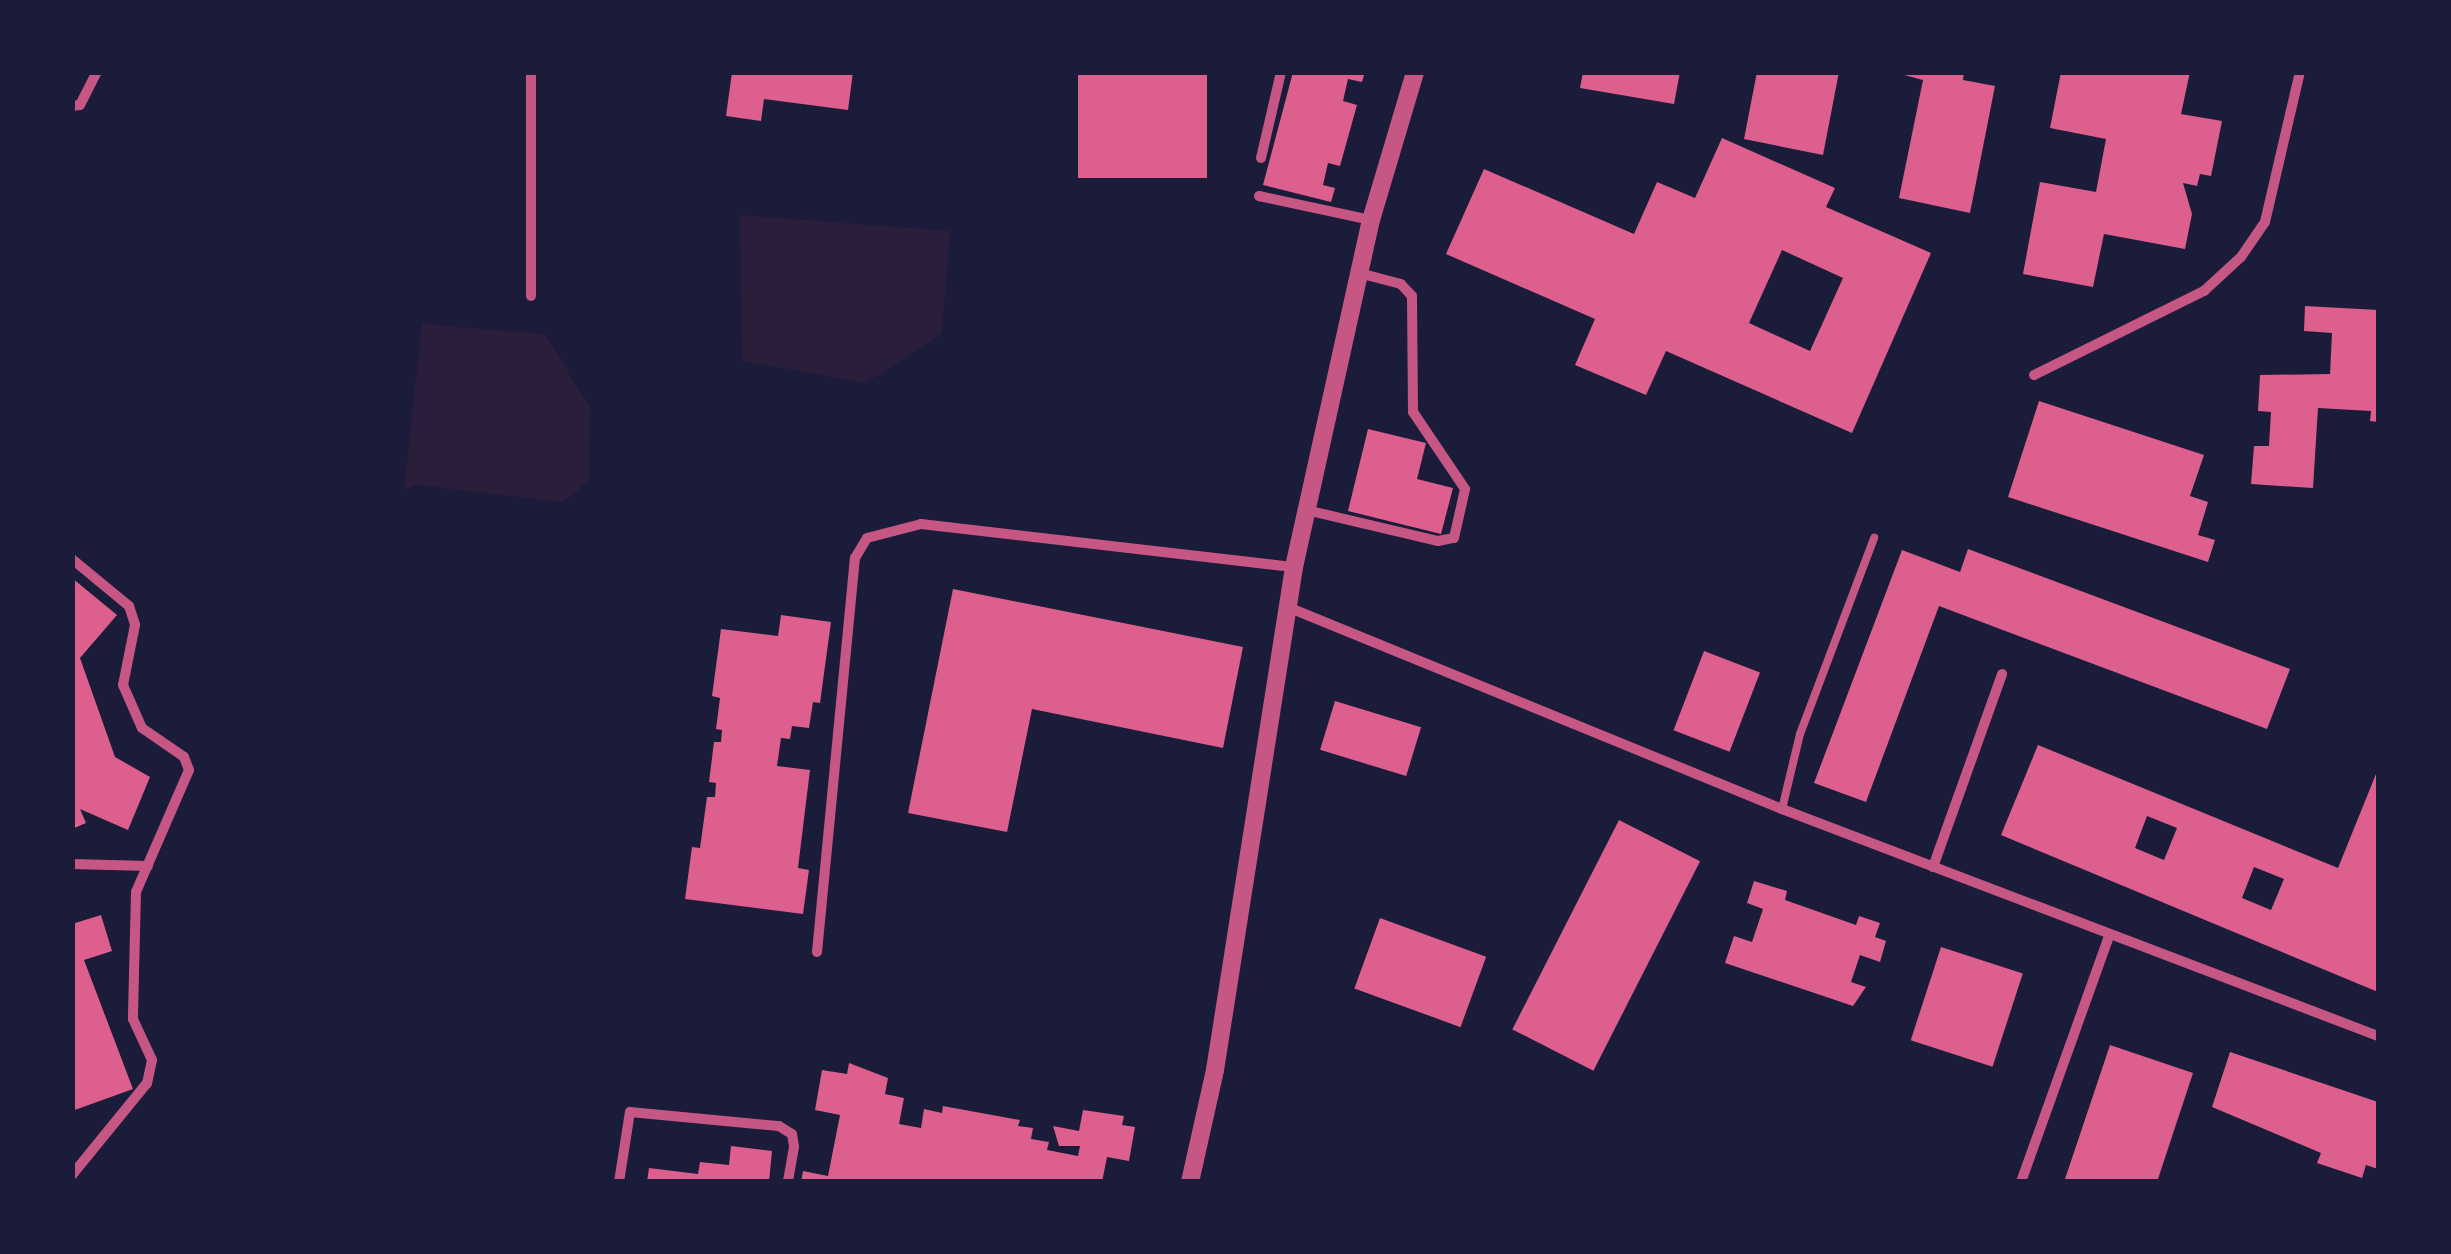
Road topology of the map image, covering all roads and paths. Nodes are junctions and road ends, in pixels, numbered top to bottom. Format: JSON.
{"nodes":[{"id":1,"x":97,"y":72,"type":"edge"},
{"id":2,"x":531,"y":72,"type":"edge"},
{"id":3,"x":1281,"y":72,"type":"edge"},
{"id":4,"x":1415,"y":72,"type":"edge"},
{"id":5,"x":2300,"y":72,"type":"edge"},
{"id":6,"x":72,"y":106,"type":"edge"},
{"id":7,"x":1262,"y":158,"type":"dead end"},
{"id":8,"x":1259,"y":196,"type":"dead end"},
{"id":9,"x":1371,"y":220,"type":"junction"},
{"id":10,"x":1359,"y":273,"type":"junction"},
{"id":11,"x":531,"y":296,"type":"dead end"},
{"id":12,"x":2034,"y":375,"type":"dead end"},
{"id":13,"x":1306,"y":510,"type":"junction"},
{"id":14,"x":1874,"y":538,"type":"dead end"},
{"id":15,"x":72,"y":560,"type":"edge"},
{"id":16,"x":1294,"y":567,"type":"junction"},
{"id":17,"x":1290,"y":608,"type":"junction"},
{"id":18,"x":2002,"y":674,"type":"dead end"},
{"id":19,"x":1782,"y":809,"type":"junction"},
{"id":20,"x":72,"y":864,"type":"edge"},
{"id":21,"x":148,"y":866,"type":"junction"},
{"id":22,"x":1932,"y":867,"type":"junction"},
{"id":23,"x":2109,"y":936,"type":"junction"},
{"id":24,"x":817,"y":952,"type":"dead end"},
{"id":25,"x":2378,"y":1036,"type":"edge"},
{"id":26,"x":72,"y":1175,"type":"edge"},
{"id":27,"x":619,"y":1182,"type":"edge"},
{"id":28,"x":788,"y":1182,"type":"edge"},
{"id":29,"x":1190,"y":1182,"type":"edge"},
{"id":30,"x":2021,"y":1182,"type":"edge"}],
"edges":[{"from":1,"to":6,"type":"street"},
{"from":2,"to":11,"type":"street"},
{"from":3,"to":7,"type":"street"},
{"from":4,"to":9,"type":"street"},
{"from":5,"to":12,"type":"street"},
{"from":8,"to":9,"type":"street"},
{"from":9,"to":10,"type":"street"},
{"from":10,"to":13,"type":"street"},
{"from":10,"to":13,"type":"street"},
{"from":13,"to":16,"type":"street"},
{"from":14,"to":19,"type":"lane"},
{"from":15,"to":21,"type":"street"},
{"from":16,"to":17,"type":"street"},
{"from":16,"to":24,"type":"street"},
{"from":17,"to":19,"type":"street"},
{"from":17,"to":29,"type":"street"},
{"from":18,"to":22,"type":"street"},
{"from":19,"to":22,"type":"street"},
{"from":20,"to":21,"type":"street"},
{"from":21,"to":26,"type":"street"},
{"from":22,"to":23,"type":"street"},
{"from":23,"to":25,"type":"street"},
{"from":23,"to":30,"type":"street"},
{"from":27,"to":28,"type":"street"}]}
